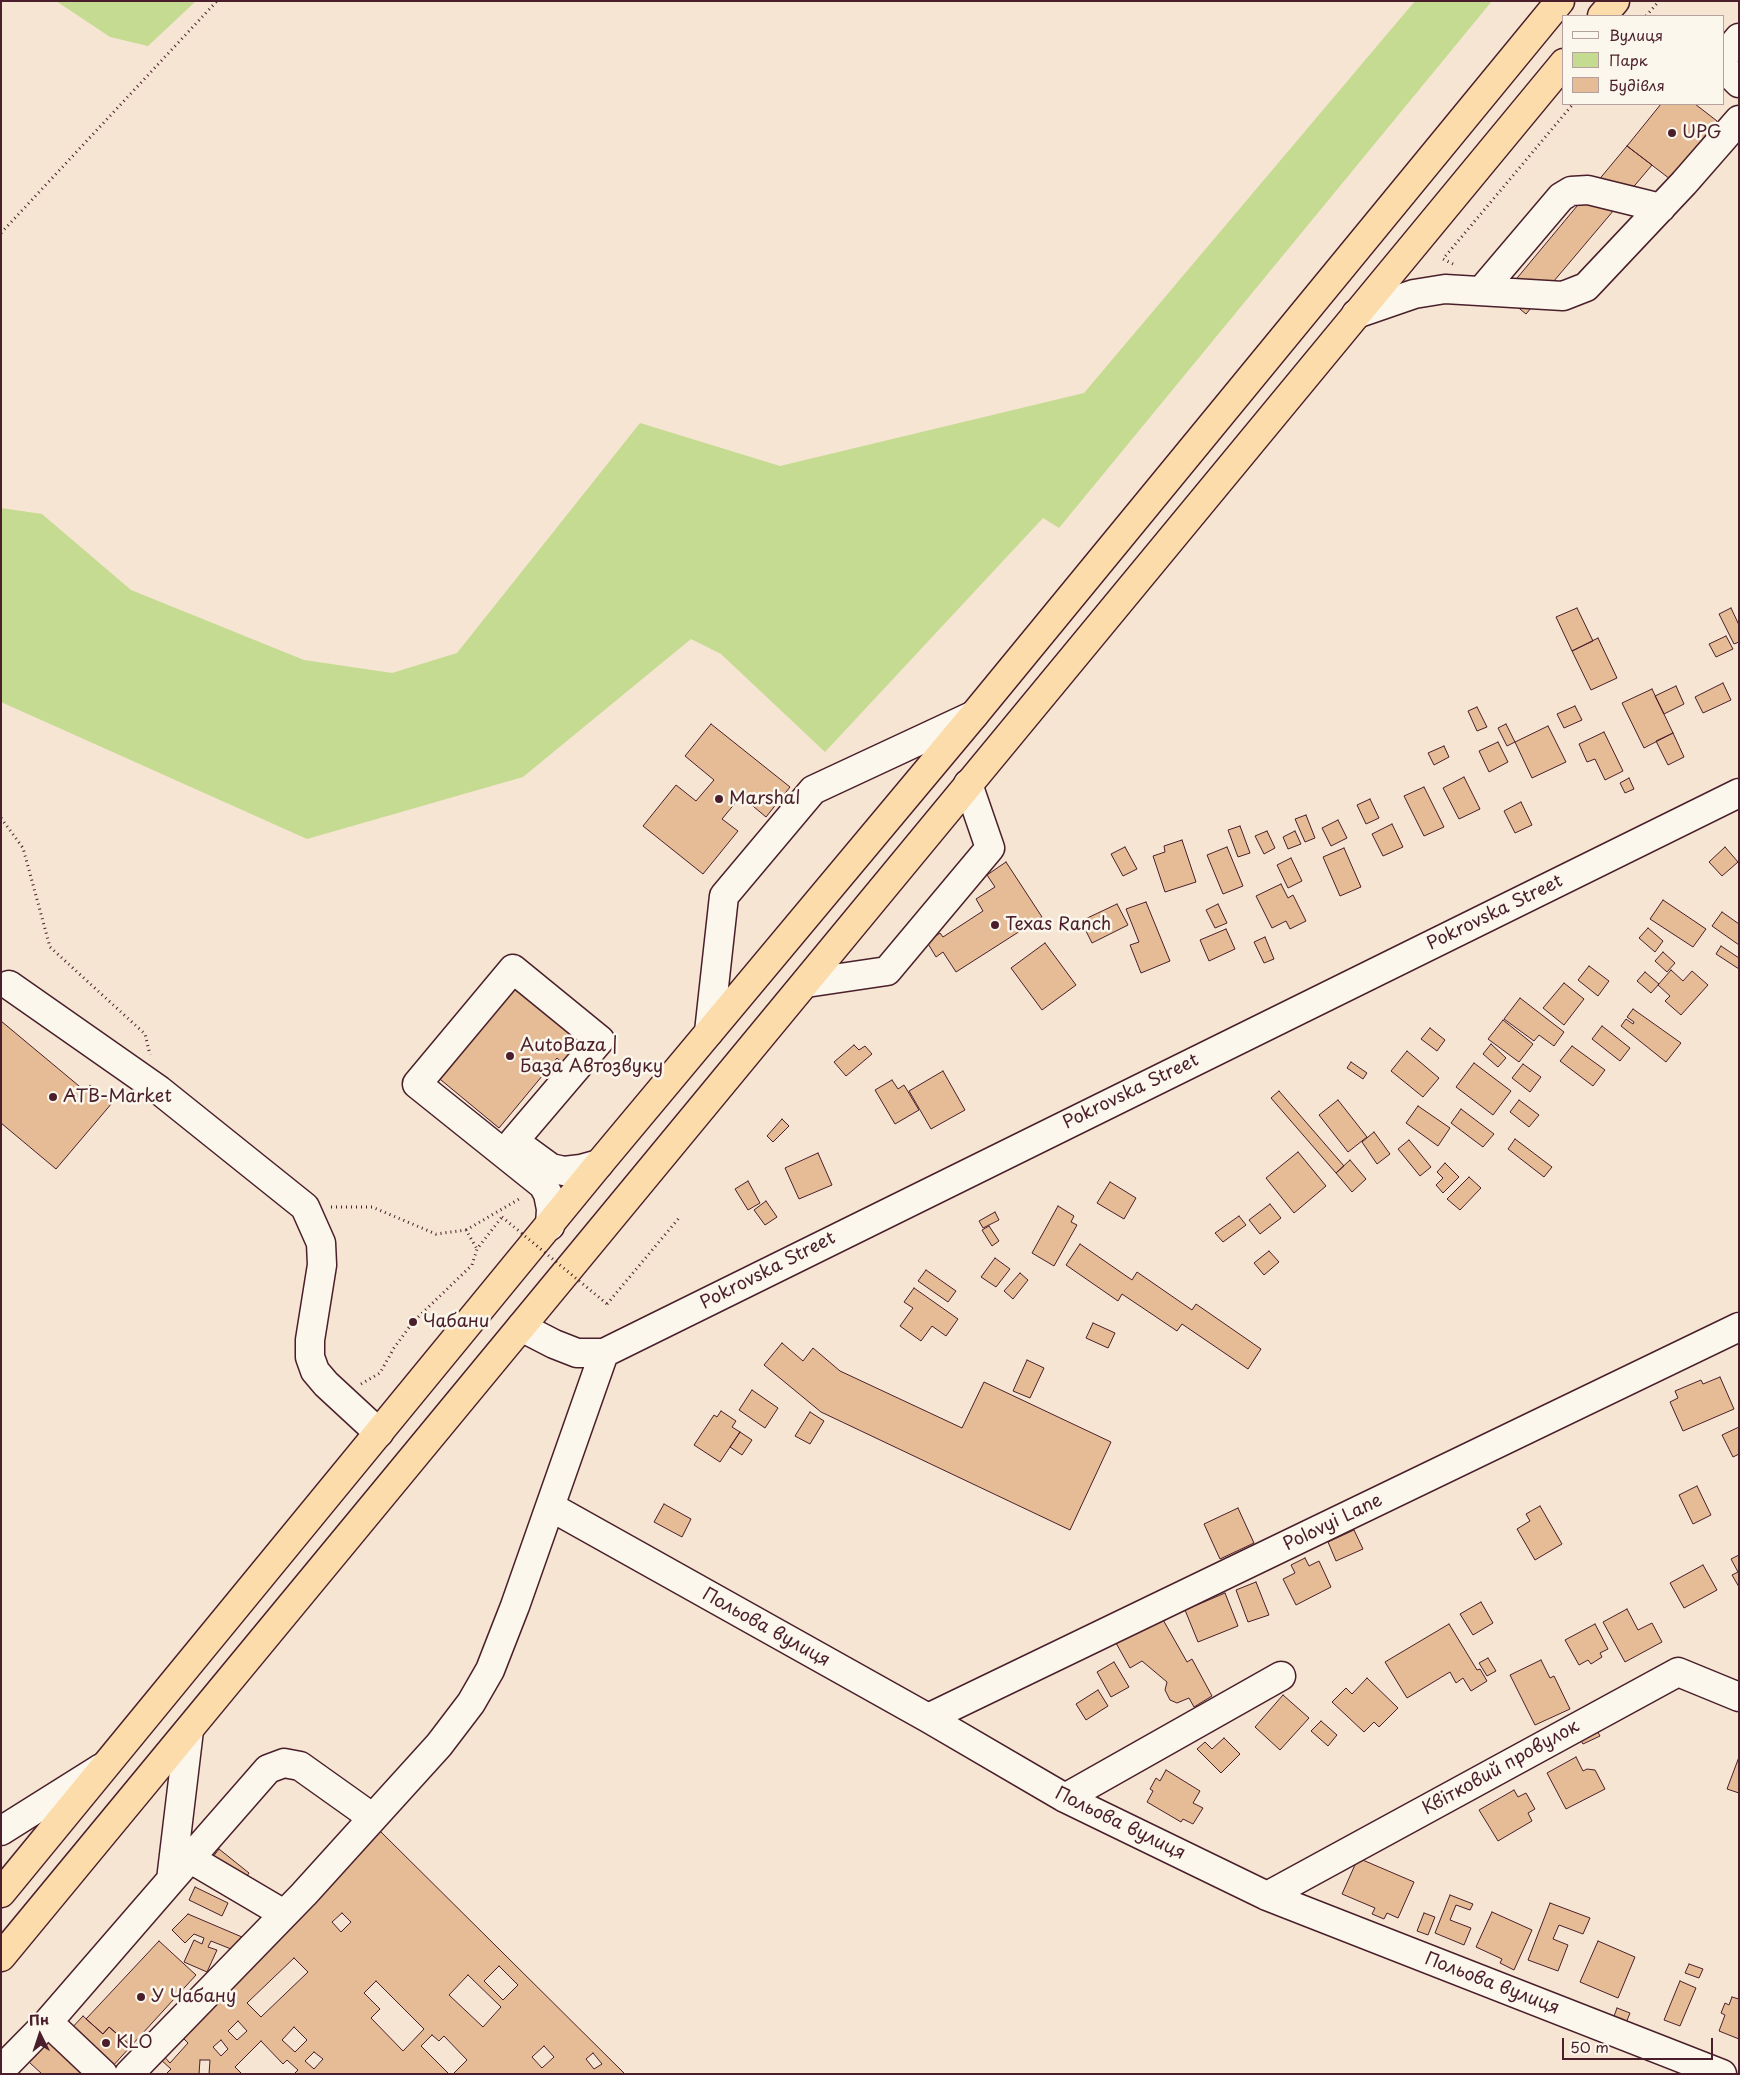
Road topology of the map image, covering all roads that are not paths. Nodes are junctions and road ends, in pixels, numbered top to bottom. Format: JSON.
{"nodes":[{"id":1,"x":1560,"y":1,"type":"edge"},
{"id":2,"x":1614,"y":1,"type":"edge"},
{"id":3,"x":1603,"y":15,"type":"edge"},
{"id":4,"x":1739,"y":38,"type":"edge"},
{"id":5,"x":1725,"y":55,"type":"edge"},
{"id":6,"x":1562,"y":64,"type":"edge"},
{"id":7,"x":1725,"y":69,"type":"edge"},
{"id":8,"x":1739,"y":83,"type":"edge"},
{"id":9,"x":1739,"y":120,"type":"edge"},
{"id":10,"x":1660,"y":208,"type":"junction"},
{"id":11,"x":1482,"y":290,"type":"junction"},
{"id":12,"x":1356,"y":314,"type":"junction"},
{"id":13,"x":974,"y":715,"type":"junction"},
{"id":14,"x":968,"y":784,"type":"junction"},
{"id":15,"x":1739,"y":793,"type":"edge"},
{"id":16,"x":806,"y":983,"type":"junction"},
{"id":17,"x":9,"y":985,"type":"dead end"},
{"id":18,"x":709,"y":1032,"type":"junction"},
{"id":19,"x":599,"y":1164,"type":"junction"},
{"id":20,"x":550,"y":1226,"type":"junction"},
{"id":21,"x":521,"y":1327,"type":"junction"},
{"id":22,"x":1739,"y":1327,"type":"edge"},
{"id":23,"x":604,"y":1353,"type":"junction"},
{"id":24,"x":379,"y":1433,"type":"junction"},
{"id":25,"x":550,"y":1507,"type":"junction"},
{"id":26,"x":1281,"y":1676,"type":"dead end"},
{"id":27,"x":1739,"y":1697,"type":"edge"},
{"id":28,"x":928,"y":1718,"type":"junction"},
{"id":29,"x":189,"y":1730,"type":"junction"},
{"id":30,"x":108,"y":1763,"type":"junction"},
{"id":31,"x":1065,"y":1798,"type":"junction"},
{"id":32,"x":373,"y":1818,"type":"junction"},
{"id":33,"x":1,"y":1831,"type":"edge"},
{"id":34,"x":189,"y":1858,"type":"junction"},
{"id":35,"x":171,"y":1880,"type":"junction"},
{"id":36,"x":1,"y":1893,"type":"edge"},
{"id":37,"x":1267,"y":1896,"type":"junction"},
{"id":38,"x":284,"y":1914,"type":"junction"},
{"id":39,"x":1,"y":1957,"type":"edge"},
{"id":40,"x":48,"y":2022,"type":"junction"},
{"id":41,"x":6,"y":2070,"type":"edge"},
{"id":42,"x":102,"y":2074,"type":"edge"},
{"id":43,"x":129,"y":2074,"type":"edge"},
{"id":44,"x":1722,"y":2074,"type":"edge"}],
"edges":[{"from":1,"to":13,"type":"highway"},
{"from":2,"to":3,"type":"highway"},
{"from":4,"to":5,"type":"street"},
{"from":6,"to":12,"type":"highway"},
{"from":7,"to":8,"type":"street"},
{"from":9,"to":10,"type":"street"},
{"from":10,"to":11,"type":"street"},
{"from":10,"to":11,"type":"street"},
{"from":11,"to":12,"type":"street"},
{"from":12,"to":14,"type":"highway"},
{"from":13,"to":18,"type":"highway"},
{"from":13,"to":18,"type":"street"},
{"from":14,"to":16,"type":"highway"},
{"from":14,"to":16,"type":"street"},
{"from":15,"to":23,"type":"street","name":"Pokrovska Street"},
{"from":16,"to":21,"type":"highway"},
{"from":17,"to":24,"type":"street"},
{"from":18,"to":19,"type":"highway"},
{"from":19,"to":20,"type":"highway"},
{"from":19,"to":20,"type":"street"},
{"from":20,"to":24,"type":"highway"},
{"from":21,"to":23,"type":"street","name":"Pokrovska Street"},
{"from":21,"to":29,"type":"highway"},
{"from":22,"to":28,"type":"street","name":"Polovyi Lane"},
{"from":23,"to":25,"type":"street"},
{"from":24,"to":30,"type":"highway"},
{"from":25,"to":28,"type":"street","name":"Польова вулиця"},
{"from":25,"to":32,"type":"street"},
{"from":26,"to":31,"type":"street"},
{"from":27,"to":37,"type":"street","name":"Квітковий провулок"},
{"from":28,"to":31,"type":"street","name":"Польова вулиця"},
{"from":29,"to":35,"type":"street"},
{"from":29,"to":39,"type":"highway"},
{"from":30,"to":33,"type":"street"},
{"from":30,"to":36,"type":"highway"},
{"from":31,"to":37,"type":"street","name":"Польова вулиця"},
{"from":32,"to":34,"type":"street"},
{"from":32,"to":38,"type":"street"},
{"from":34,"to":35,"type":"street"},
{"from":34,"to":38,"type":"street"},
{"from":35,"to":40,"type":"street"},
{"from":37,"to":44,"type":"street","name":"Польова вулиця"},
{"from":38,"to":43,"type":"street"},
{"from":40,"to":41,"type":"street"},
{"from":40,"to":42,"type":"street"}]}
